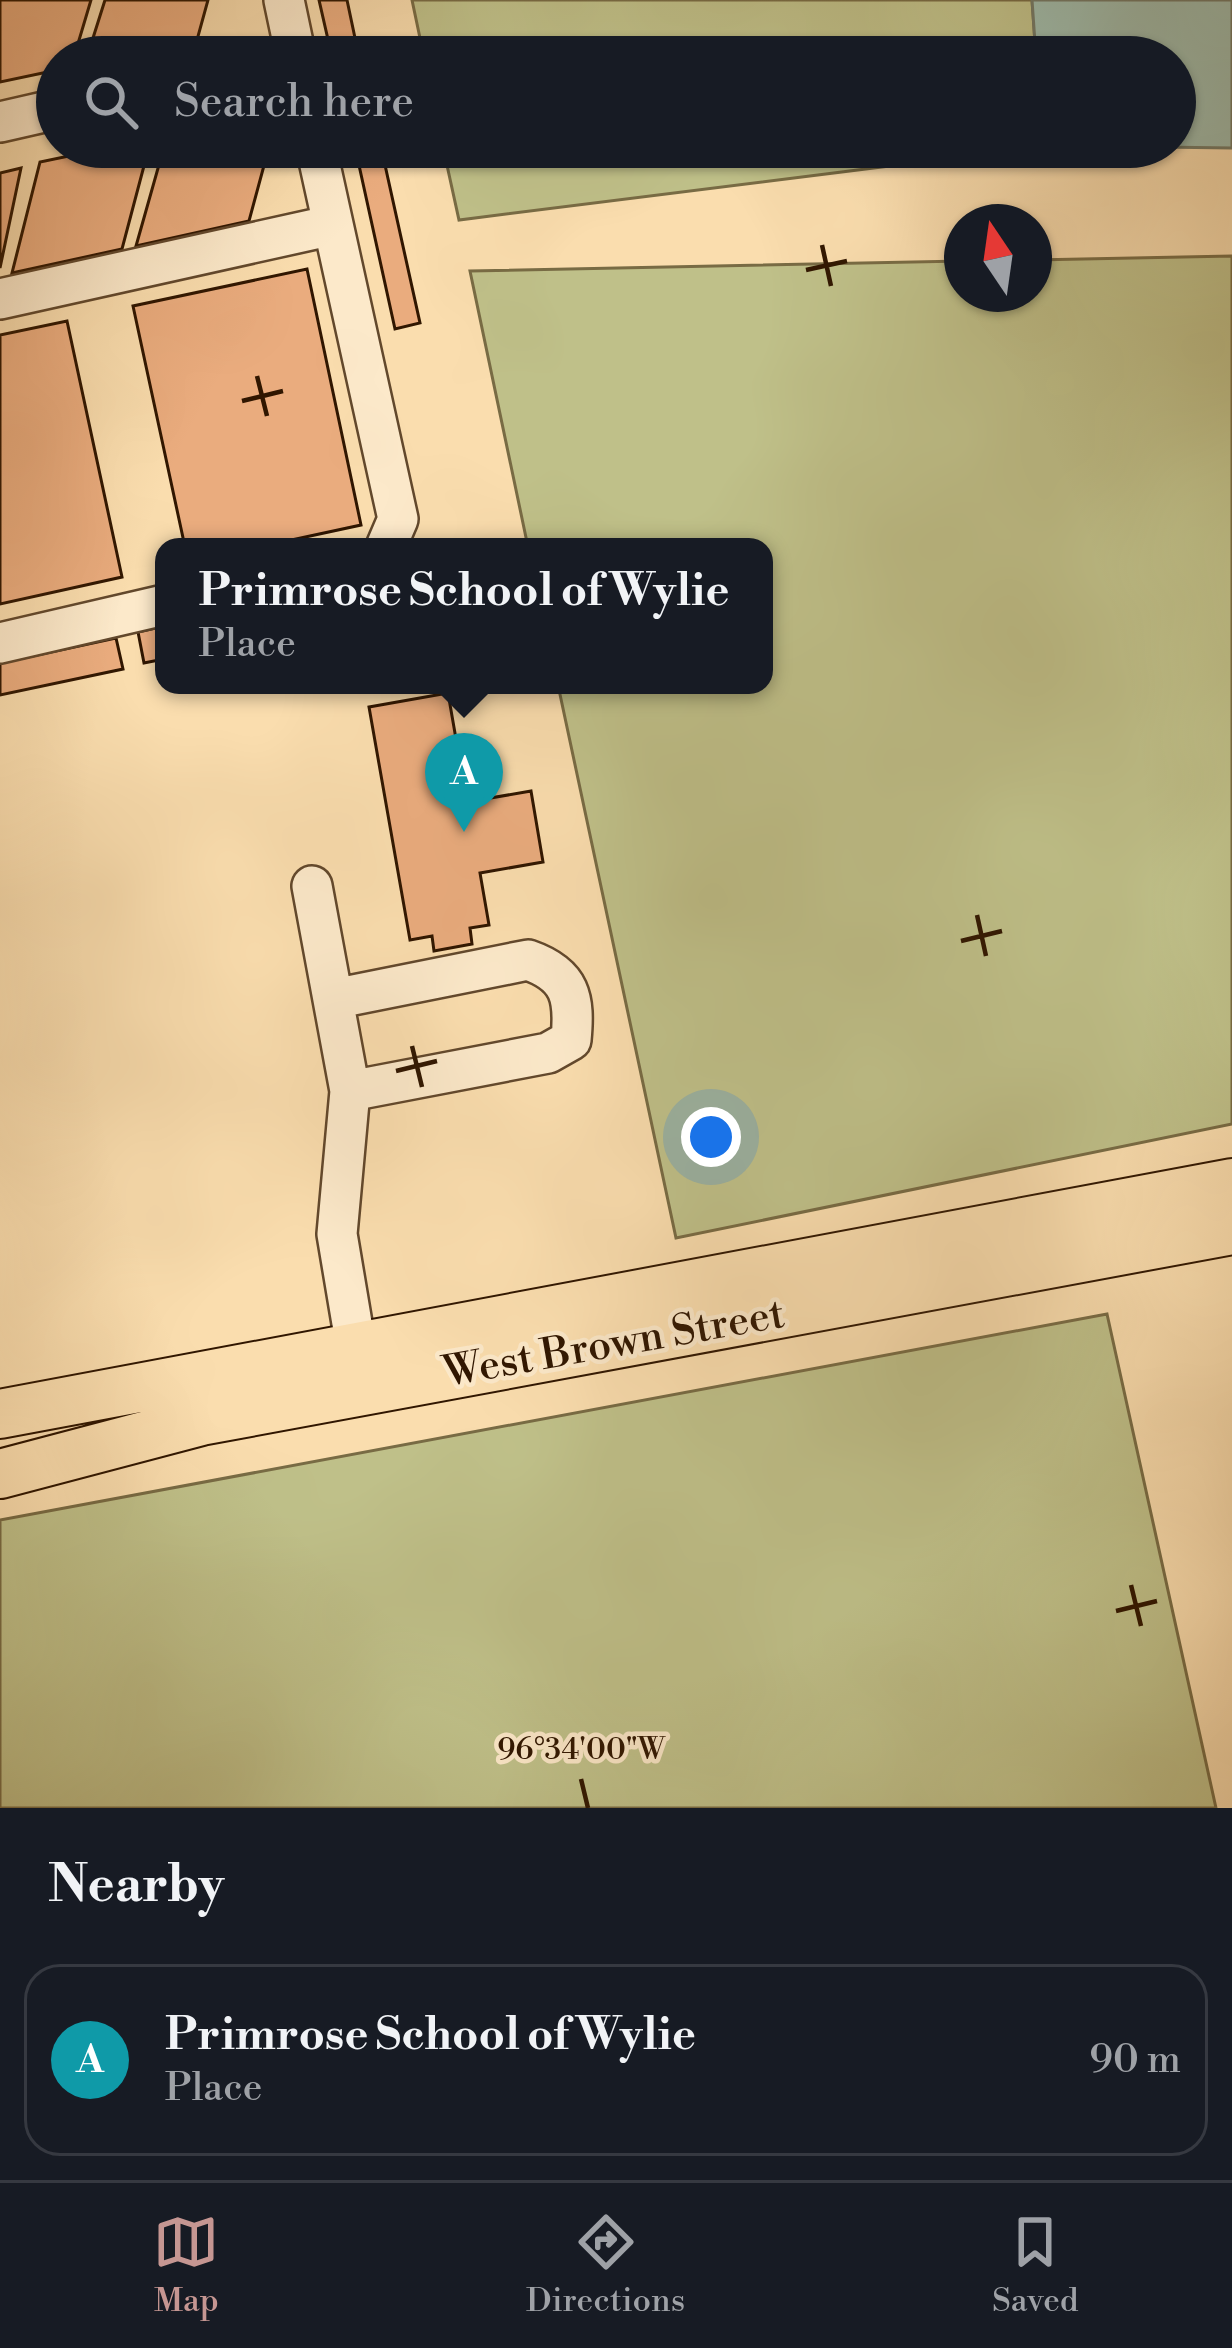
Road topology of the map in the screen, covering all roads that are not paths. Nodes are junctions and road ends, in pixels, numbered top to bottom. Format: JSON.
{"nodes":[{"id":1,"x":284,"y":0,"type":"edge"},
{"id":2,"x":292,"y":36,"type":"edge"},
{"id":3,"x":36,"y":114,"type":"edge"},
{"id":4,"x":0,"y":122,"type":"edge"},
{"id":5,"x":321,"y":168,"type":"edge"},
{"id":6,"x":333,"y":225,"type":"junction"},
{"id":7,"x":0,"y":299,"type":"edge"},
{"id":8,"x":390,"y":538,"type":"edge"},
{"id":9,"x":155,"y":607,"type":"edge"},
{"id":10,"x":0,"y":643,"type":"edge"},
{"id":11,"x":312,"y":886,"type":"dead end"},
{"id":12,"x":333,"y":999,"type":"junction"},
{"id":13,"x":350,"y":1091,"type":"junction"},
{"id":14,"x":1232,"y":1184,"type":"edge"},
{"id":15,"x":1232,"y":1230,"type":"edge"},
{"id":16,"x":356,"y":1347,"type":"junction"},
{"id":17,"x":0,"y":1414,"type":"edge"},
{"id":18,"x":201,"y":1420,"type":"junction"},
{"id":19,"x":0,"y":1474,"type":"edge"}],
"edges":[{"from":1,"to":2,"type":"lane"},
{"from":3,"to":4,"type":"lane"},
{"from":5,"to":6,"type":"lane"},
{"from":6,"to":7,"type":"lane"},
{"from":6,"to":8,"type":"lane"},
{"from":9,"to":10,"type":"lane"},
{"from":11,"to":12,"type":"lane"},
{"from":12,"to":13,"type":"lane"},
{"from":12,"to":13,"type":"lane"},
{"from":13,"to":16,"type":"lane"},
{"from":14,"to":16,"type":"main road","name":"West Brown Street"},
{"from":15,"to":18,"type":"main road","name":"West Brown Street"},
{"from":16,"to":17,"type":"main road","name":"West Brown Street"},
{"from":16,"to":18,"type":"main road"},
{"from":18,"to":19,"type":"main road","name":"West Brown Street"}]}
